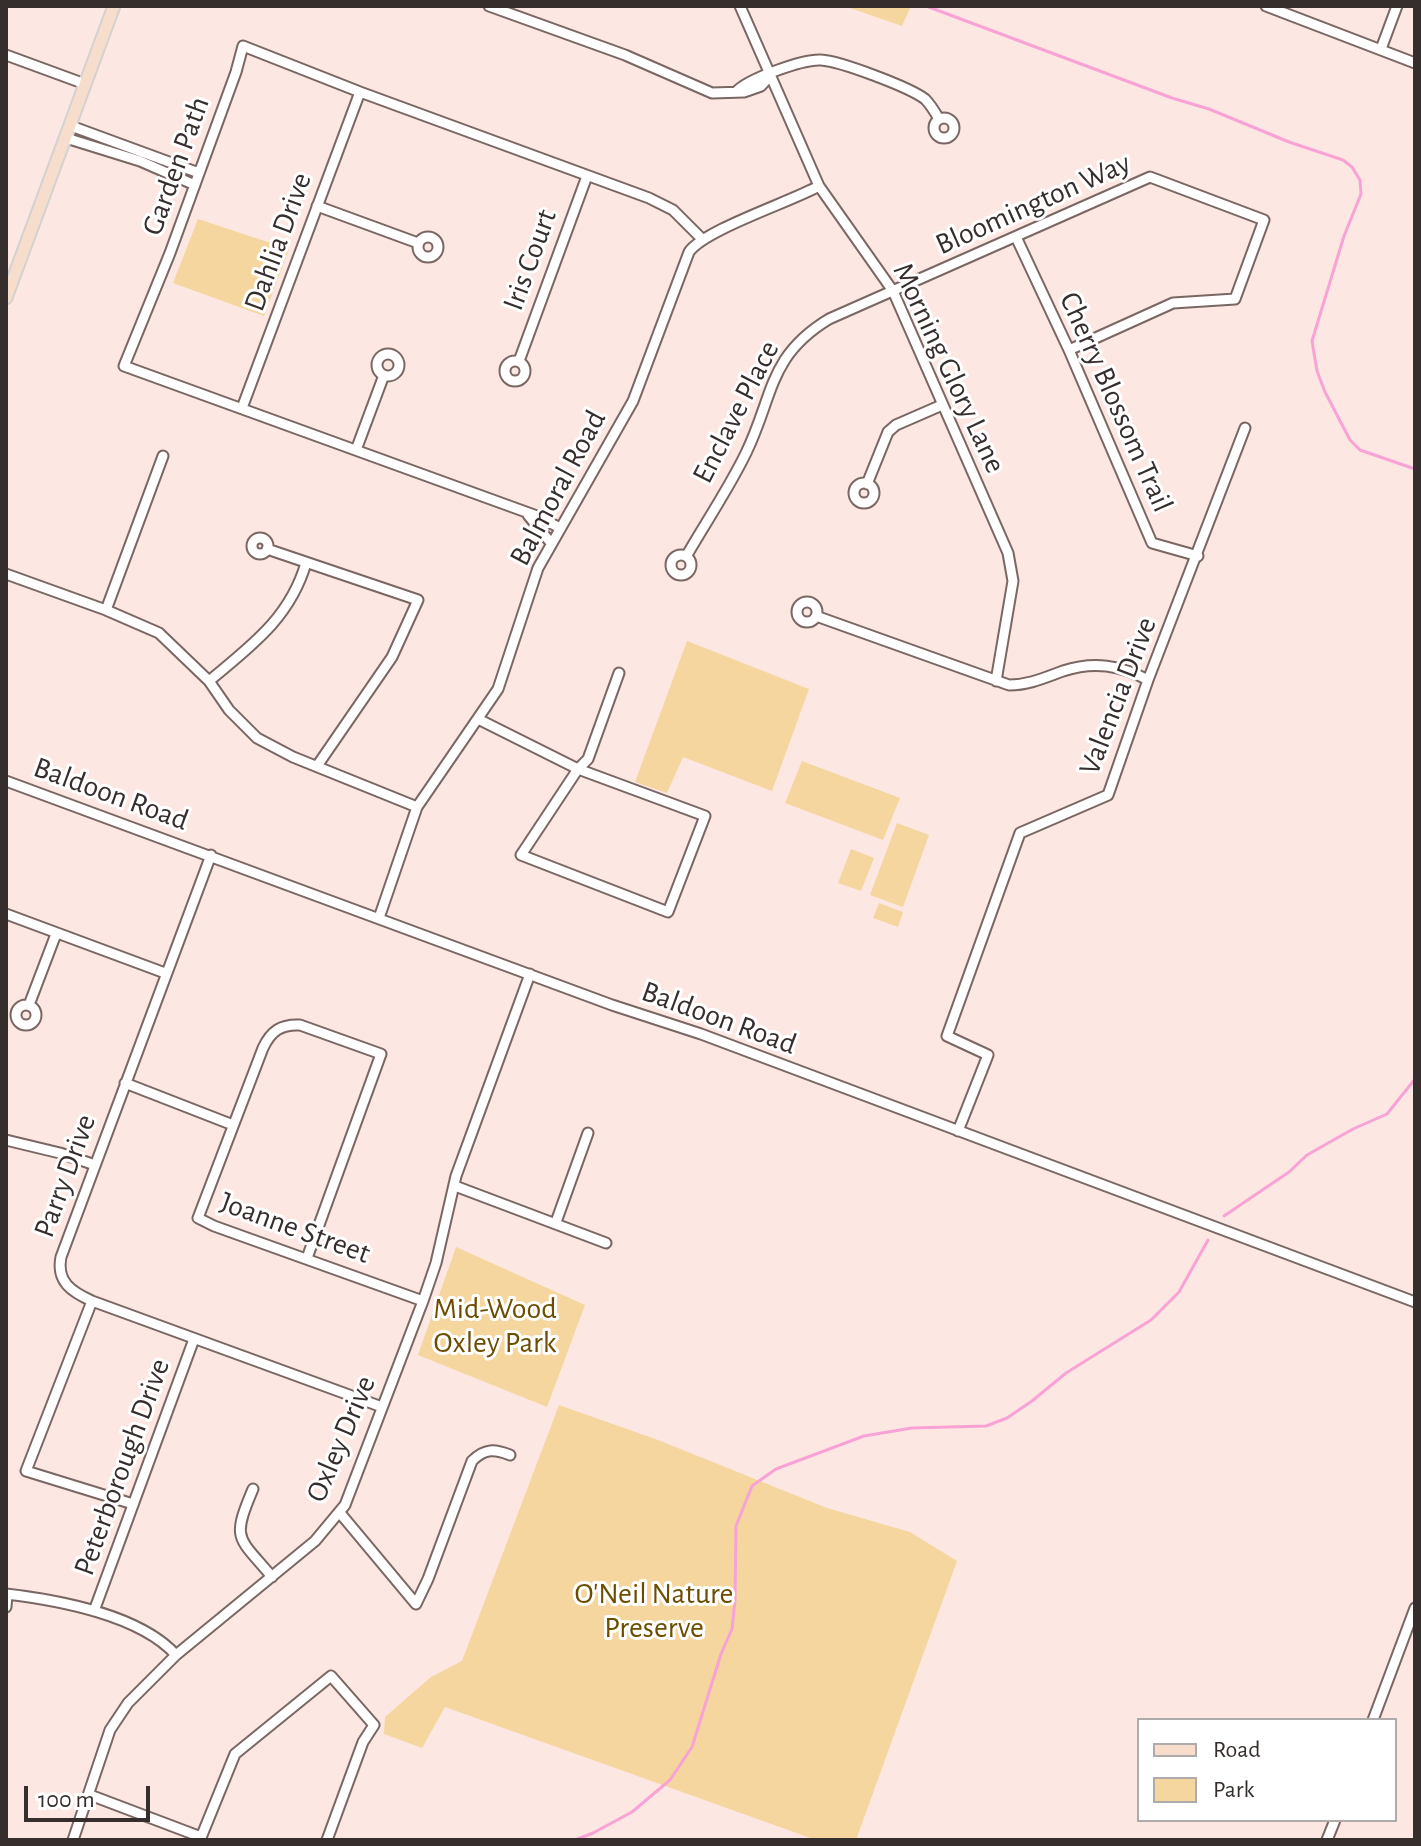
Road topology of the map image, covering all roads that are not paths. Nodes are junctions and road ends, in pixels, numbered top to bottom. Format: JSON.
{"nodes":[{"id":1,"x":114,"y":6,"type":"edge"},
{"id":2,"x":489,"y":6,"type":"edge"},
{"id":3,"x":740,"y":6,"type":"edge"},
{"id":4,"x":1266,"y":6,"type":"edge"},
{"id":5,"x":1397,"y":6,"type":"edge"},
{"id":6,"x":1381,"y":49,"type":"junction"},
{"id":7,"x":6,"y":55,"type":"edge"},
{"id":8,"x":1415,"y":63,"type":"edge"},
{"id":9,"x":771,"y":75,"type":"junction"},
{"id":10,"x":85,"y":84,"type":"junction"},
{"id":11,"x":360,"y":92,"type":"junction"},
{"id":12,"x":939,"y":119,"type":"dead end"},
{"id":13,"x":71,"y":126,"type":"junction"},
{"id":14,"x":66,"y":138,"type":"junction"},
{"id":15,"x":199,"y":173,"type":"junction"},
{"id":16,"x":587,"y":176,"type":"junction"},
{"id":17,"x":195,"y":185,"type":"junction"},
{"id":18,"x":819,"y":186,"type":"junction"},
{"id":19,"x":317,"y":206,"type":"junction"},
{"id":20,"x":1016,"y":237,"type":"junction"},
{"id":21,"x":702,"y":239,"type":"junction"},
{"id":22,"x":418,"y":243,"type":"dead end"},
{"id":23,"x":893,"y":291,"type":"junction"},
{"id":24,"x":6,"y":298,"type":"edge"},
{"id":25,"x":1069,"y":350,"type":"junction"},
{"id":26,"x":519,"y":361,"type":"dead end"},
{"id":27,"x":384,"y":375,"type":"dead end"},
{"id":28,"x":942,"y":405,"type":"junction"},
{"id":29,"x":242,"y":408,"type":"junction"},
{"id":30,"x":1245,"y":428,"type":"dead end"},
{"id":31,"x":356,"y":450,"type":"junction"},
{"id":32,"x":163,"y":456,"type":"dead end"},
{"id":33,"x":867,"y":484,"type":"dead end"},
{"id":34,"x":527,"y":515,"type":"junction"},
{"id":35,"x":560,"y":528,"type":"junction"},
{"id":36,"x":551,"y":543,"type":"junction"},
{"id":37,"x":267,"y":549,"type":"dead end"},
{"id":38,"x":687,"y":555,"type":"dead end"},
{"id":39,"x":1198,"y":556,"type":"junction"},
{"id":40,"x":306,"y":563,"type":"junction"},
{"id":41,"x":6,"y":574,"type":"edge"},
{"id":42,"x":106,"y":610,"type":"junction"},
{"id":43,"x":816,"y":616,"type":"dead end"},
{"id":44,"x":619,"y":673,"type":"dead end"},
{"id":45,"x":1148,"y":680,"type":"junction"},
{"id":46,"x":209,"y":681,"type":"junction"},
{"id":47,"x":996,"y":681,"type":"junction"},
{"id":48,"x":478,"y":719,"type":"junction"},
{"id":49,"x":317,"y":766,"type":"junction"},
{"id":50,"x":578,"y":769,"type":"junction"},
{"id":51,"x":6,"y":781,"type":"edge"},
{"id":52,"x":417,"y":807,"type":"junction"},
{"id":53,"x":211,"y":855,"type":"junction"},
{"id":54,"x":6,"y":914,"type":"edge"},
{"id":55,"x":379,"y":918,"type":"junction"},
{"id":56,"x":56,"y":934,"type":"junction"},
{"id":57,"x":165,"y":973,"type":"junction"},
{"id":58,"x":530,"y":974,"type":"junction"},
{"id":59,"x":29,"y":1005,"type":"dead end"},
{"id":60,"x":125,"y":1083,"type":"junction"},
{"id":61,"x":233,"y":1125,"type":"junction"},
{"id":62,"x":958,"y":1131,"type":"junction"},
{"id":63,"x":588,"y":1133,"type":"dead end"},
{"id":64,"x":6,"y":1140,"type":"edge"},
{"id":65,"x":95,"y":1165,"type":"junction"},
{"id":66,"x":455,"y":1186,"type":"junction"},
{"id":67,"x":556,"y":1222,"type":"junction"},
{"id":68,"x":606,"y":1243,"type":"dead end"},
{"id":69,"x":307,"y":1258,"type":"junction"},
{"id":70,"x":92,"y":1301,"type":"junction"},
{"id":71,"x":423,"y":1301,"type":"junction"},
{"id":72,"x":1415,"y":1302,"type":"edge"},
{"id":73,"x":194,"y":1339,"type":"junction"},
{"id":74,"x":382,"y":1407,"type":"junction"},
{"id":75,"x":510,"y":1455,"type":"dead end"},
{"id":76,"x":253,"y":1489,"type":"dead end"},
{"id":77,"x":133,"y":1504,"type":"junction"},
{"id":78,"x":340,"y":1513,"type":"junction"},
{"id":79,"x":272,"y":1577,"type":"junction"},
{"id":80,"x":7,"y":1594,"type":"edge"},
{"id":81,"x":6,"y":1607,"type":"edge"},
{"id":82,"x":1415,"y":1608,"type":"edge"},
{"id":83,"x":94,"y":1611,"type":"junction"},
{"id":84,"x":176,"y":1655,"type":"junction"},
{"id":85,"x":1374,"y":1718,"type":"edge"},
{"id":86,"x":90,"y":1795,"type":"junction"},
{"id":87,"x":200,"y":1838,"type":"edge"},
{"id":88,"x":73,"y":1840,"type":"edge"},
{"id":89,"x":327,"y":1840,"type":"edge"}],
"edges":[{"from":1,"to":10,"type":"main road"},
{"from":2,"to":9,"type":"street"},
{"from":3,"to":9,"type":"street","name":"Morning Glory Lane"},
{"from":4,"to":6,"type":"street"},
{"from":5,"to":6,"type":"street"},
{"from":6,"to":8,"type":"street"},
{"from":7,"to":10,"type":"street"},
{"from":9,"to":12,"type":"street"},
{"from":9,"to":18,"type":"street","name":"Morning Glory Lane"},
{"from":10,"to":13,"type":"main road"},
{"from":11,"to":15,"type":"street","name":"Garden Path"},
{"from":11,"to":16,"type":"street","name":"Garden Path"},
{"from":11,"to":19,"type":"street","name":"Dahlia Drive"},
{"from":13,"to":14,"type":"main road"},
{"from":13,"to":15,"type":"street"},
{"from":14,"to":17,"type":"street"},
{"from":14,"to":24,"type":"main road"},
{"from":15,"to":17,"type":"street","name":"Garden Path"},
{"from":16,"to":21,"type":"street","name":"Garden Path"},
{"from":16,"to":26,"type":"street","name":"Iris Court"},
{"from":17,"to":29,"type":"street","name":"Garden Path"},
{"from":18,"to":21,"type":"street"},
{"from":18,"to":23,"type":"street","name":"Morning Glory Lane"},
{"from":19,"to":22,"type":"street"},
{"from":19,"to":29,"type":"street","name":"Dahlia Drive"},
{"from":20,"to":23,"type":"street","name":"Bloomington Way"},
{"from":20,"to":25,"type":"street","name":"Cherry Blossom Trail"},
{"from":20,"to":25,"type":"street","name":"Bloomington Way"},
{"from":21,"to":35,"type":"street","name":"Balmoral Road"},
{"from":23,"to":28,"type":"street","name":"Morning Glory Lane"},
{"from":23,"to":38,"type":"street","name":"Enclave Place"},
{"from":25,"to":39,"type":"street","name":"Cherry Blossom Trail"},
{"from":27,"to":31,"type":"street"},
{"from":28,"to":33,"type":"street"},
{"from":28,"to":47,"type":"street","name":"Morning Glory Lane"},
{"from":29,"to":31,"type":"street","name":"Garden Path"},
{"from":30,"to":39,"type":"street","name":"Valencia Drive"},
{"from":31,"to":34,"type":"street","name":"Garden Path"},
{"from":32,"to":42,"type":"street"},
{"from":34,"to":35,"type":"street","name":"Garden Path"},
{"from":34,"to":36,"type":"street","name":"Garden Path"},
{"from":35,"to":36,"type":"street","name":"Balmoral Road"},
{"from":36,"to":48,"type":"street","name":"Balmoral Road"},
{"from":37,"to":40,"type":"street"},
{"from":39,"to":45,"type":"street","name":"Valencia Drive"},
{"from":40,"to":46,"type":"street"},
{"from":40,"to":49,"type":"street"},
{"from":41,"to":42,"type":"street"},
{"from":42,"to":46,"type":"street"},
{"from":43,"to":47,"type":"street"},
{"from":44,"to":50,"type":"street"},
{"from":45,"to":47,"type":"street"},
{"from":45,"to":62,"type":"street","name":"Valencia Drive"},
{"from":46,"to":49,"type":"street"},
{"from":48,"to":50,"type":"street"},
{"from":48,"to":52,"type":"street","name":"Balmoral Road"},
{"from":49,"to":52,"type":"street"},
{"from":50,"to":50,"type":"street"},
{"from":51,"to":53,"type":"street","name":"Baldoon Road"},
{"from":52,"to":55,"type":"street","name":"Balmoral Road"},
{"from":53,"to":55,"type":"street","name":"Baldoon Road"},
{"from":53,"to":57,"type":"street","name":"Parry Drive"},
{"from":54,"to":56,"type":"street"},
{"from":55,"to":58,"type":"street","name":"Baldoon Road"},
{"from":56,"to":57,"type":"street"},
{"from":56,"to":59,"type":"street"},
{"from":57,"to":60,"type":"street","name":"Parry Drive"},
{"from":58,"to":62,"type":"street","name":"Baldoon Road"},
{"from":58,"to":66,"type":"street","name":"Oxley Drive"},
{"from":60,"to":61,"type":"street"},
{"from":60,"to":65,"type":"street","name":"Parry Drive"},
{"from":61,"to":69,"type":"street","name":"Joanne Street"},
{"from":61,"to":69,"type":"street"},
{"from":62,"to":72,"type":"street","name":"Baldoon Road"},
{"from":63,"to":67,"type":"street"},
{"from":64,"to":65,"type":"street"},
{"from":65,"to":70,"type":"street","name":"Parry Drive"},
{"from":66,"to":67,"type":"street"},
{"from":66,"to":71,"type":"street","name":"Oxley Drive"},
{"from":67,"to":68,"type":"street"},
{"from":69,"to":71,"type":"street","name":"Joanne Street"},
{"from":70,"to":73,"type":"street","name":"Parry Drive"},
{"from":70,"to":77,"type":"street"},
{"from":71,"to":74,"type":"street","name":"Oxley Drive"},
{"from":73,"to":74,"type":"street","name":"Parry Drive"},
{"from":73,"to":77,"type":"street","name":"Peterborough Drive"},
{"from":74,"to":78,"type":"street","name":"Oxley Drive"},
{"from":75,"to":78,"type":"street"},
{"from":76,"to":79,"type":"street"},
{"from":77,"to":83,"type":"street","name":"Peterborough Drive"},
{"from":78,"to":79,"type":"street","name":"Oxley Drive"},
{"from":79,"to":84,"type":"street","name":"Oxley Drive"},
{"from":80,"to":81,"type":"street"},
{"from":80,"to":83,"type":"street"},
{"from":82,"to":85,"type":"street"},
{"from":83,"to":84,"type":"street"},
{"from":84,"to":86,"type":"street","name":"Oxley Drive"},
{"from":86,"to":87,"type":"street"},
{"from":86,"to":88,"type":"street","name":"Oxley Drive"},
{"from":87,"to":89,"type":"street"}]}
